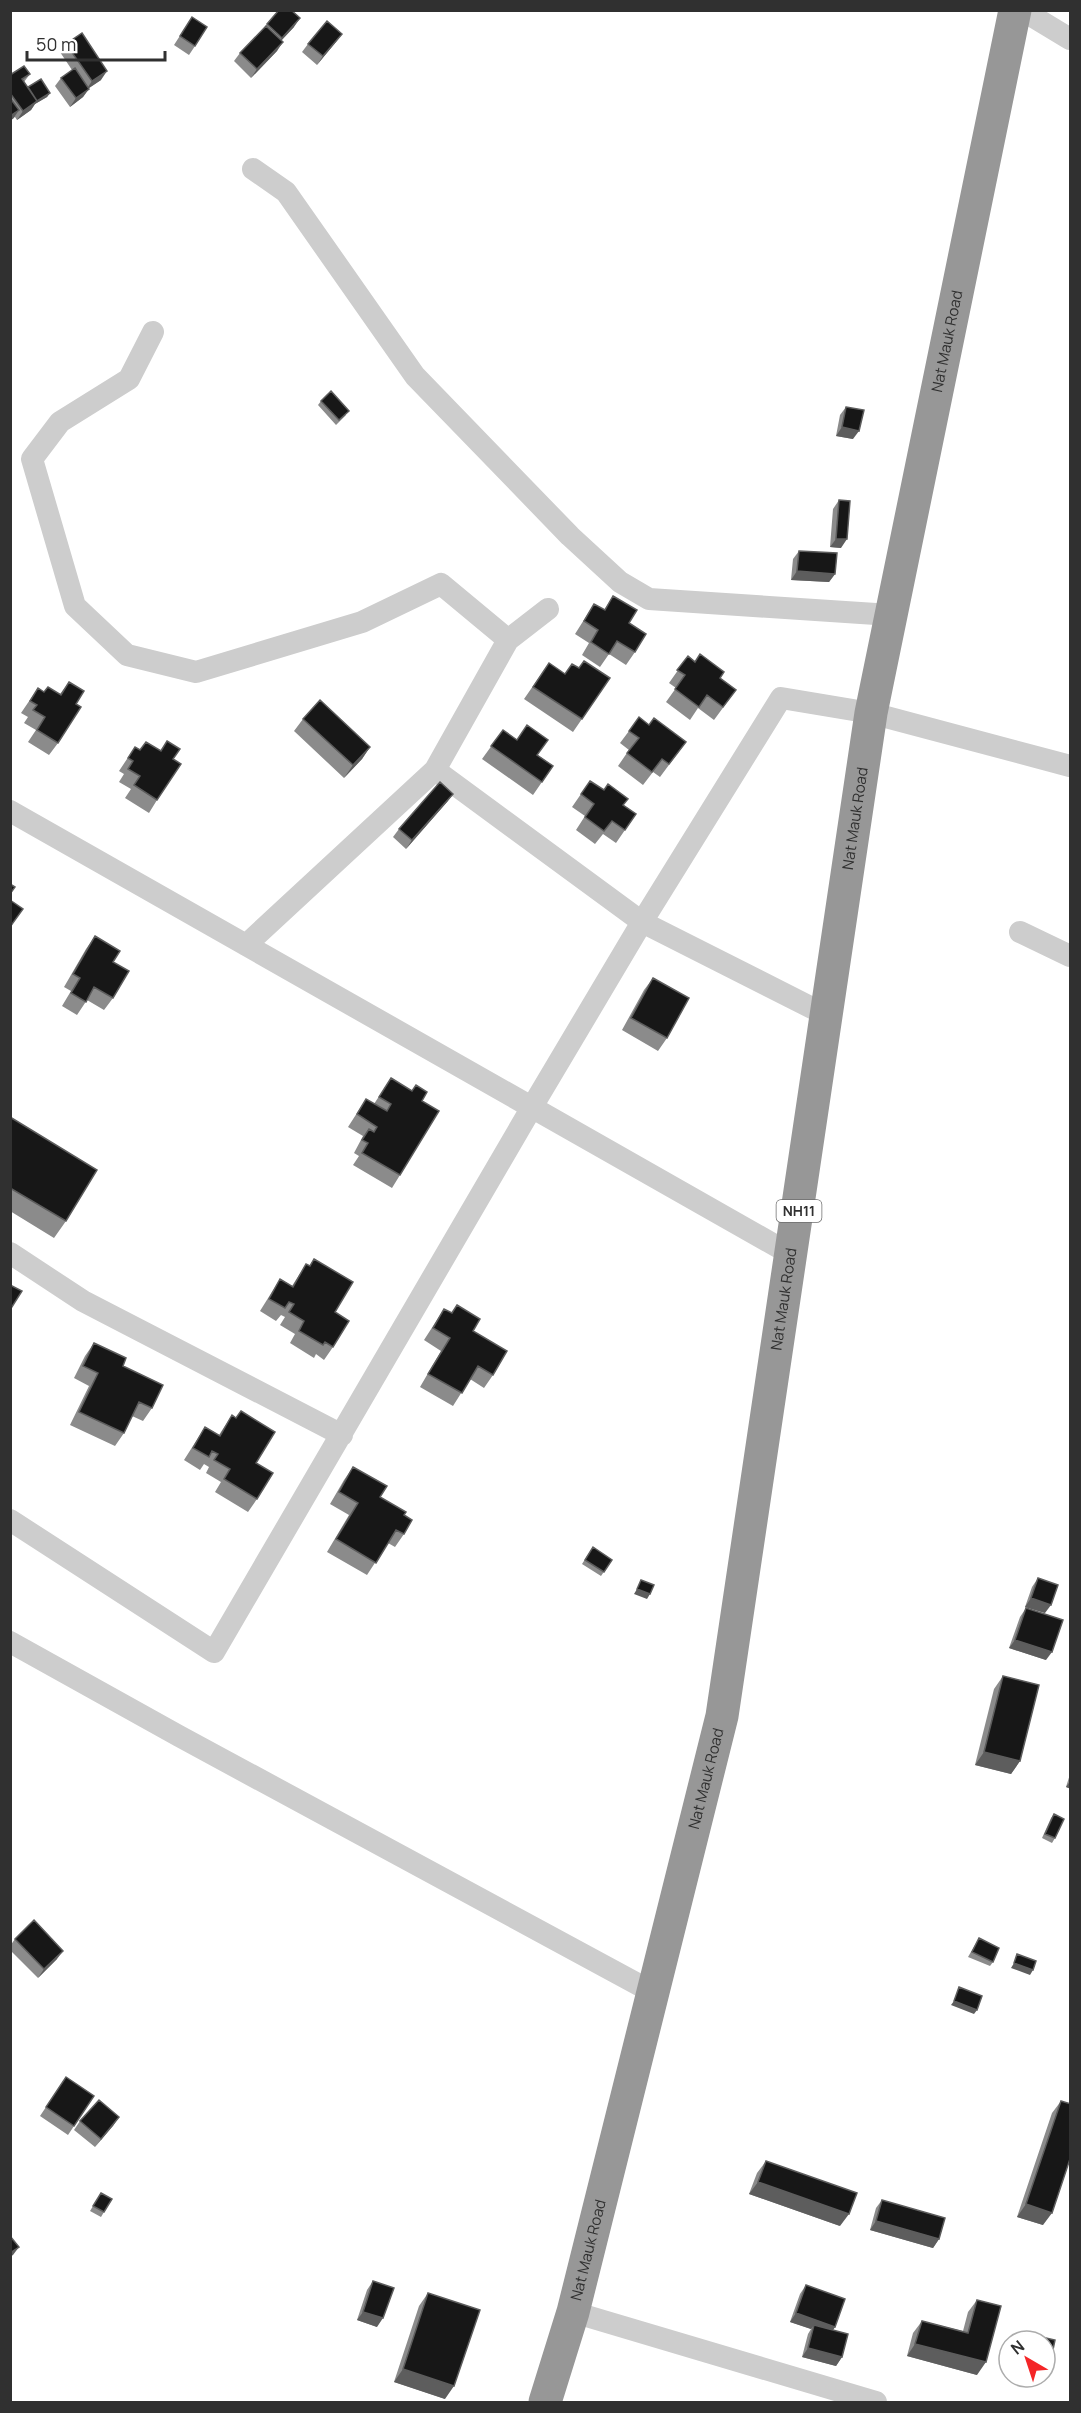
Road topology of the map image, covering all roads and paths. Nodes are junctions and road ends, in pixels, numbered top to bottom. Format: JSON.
{"nodes":[{"id":1,"x":1015,"y":10,"type":"edge"},
{"id":2,"x":1022,"y":10,"type":"edge"},
{"id":3,"x":1071,"y":39,"type":"edge"},
{"id":4,"x":253,"y":169,"type":"dead end"},
{"id":5,"x":153,"y":333,"type":"dead end"},
{"id":6,"x":548,"y":609,"type":"dead end"},
{"id":7,"x":891,"y":615,"type":"junction"},
{"id":8,"x":506,"y":638,"type":"dead end"},
{"id":9,"x":871,"y":713,"type":"junction"},
{"id":10,"x":1071,"y":766,"type":"edge"},
{"id":11,"x":435,"y":770,"type":"junction"},
{"id":12,"x":10,"y":811,"type":"edge"},
{"id":13,"x":642,"y":922,"type":"junction"},
{"id":14,"x":1020,"y":932,"type":"dead end"},
{"id":15,"x":246,"y":945,"type":"junction"},
{"id":16,"x":1071,"y":956,"type":"edge"},
{"id":17,"x":826,"y":1015,"type":"junction"},
{"id":18,"x":532,"y":1107,"type":"junction"},
{"id":19,"x":10,"y":1253,"type":"edge"},
{"id":20,"x":792,"y":1255,"type":"junction"},
{"id":21,"x":342,"y":1435,"type":"junction"},
{"id":22,"x":10,"y":1520,"type":"edge"},
{"id":23,"x":10,"y":1642,"type":"edge"},
{"id":24,"x":654,"y":1993,"type":"junction"},
{"id":25,"x":573,"y":2312,"type":"junction"},
{"id":26,"x":545,"y":2403,"type":"edge"},
{"id":27,"x":876,"y":2403,"type":"edge"}],
"edges":[{"from":1,"to":7,"type":"highway","name":"Nat Mauk Road","number":"NH11"},
{"from":2,"to":3,"type":"street"},
{"from":4,"to":7,"type":"street"},
{"from":5,"to":8,"type":"street"},
{"from":6,"to":11,"type":"street"},
{"from":7,"to":9,"type":"highway","name":"Nat Mauk Road","number":"NH11"},
{"from":9,"to":10,"type":"street"},
{"from":9,"to":13,"type":"street"},
{"from":9,"to":17,"type":"highway","name":"Nat Mauk Road","number":"NH11"},
{"from":11,"to":13,"type":"street"},
{"from":11,"to":15,"type":"street"},
{"from":12,"to":15,"type":"street"},
{"from":13,"to":17,"type":"street"},
{"from":13,"to":18,"type":"street"},
{"from":14,"to":16,"type":"street"},
{"from":15,"to":18,"type":"street"},
{"from":17,"to":20,"type":"highway","name":"Nat Mauk Road","number":"NH11"},
{"from":18,"to":20,"type":"street"},
{"from":18,"to":21,"type":"street"},
{"from":19,"to":21,"type":"street"},
{"from":20,"to":24,"type":"highway","name":"Nat Mauk Road","number":"NH11"},
{"from":21,"to":22,"type":"street"},
{"from":23,"to":24,"type":"street"},
{"from":24,"to":25,"type":"highway","name":"Nat Mauk Road","number":"NH11"},
{"from":25,"to":26,"type":"highway","name":"Nat Mauk Road","number":"NH11"},
{"from":25,"to":27,"type":"street"}]}
